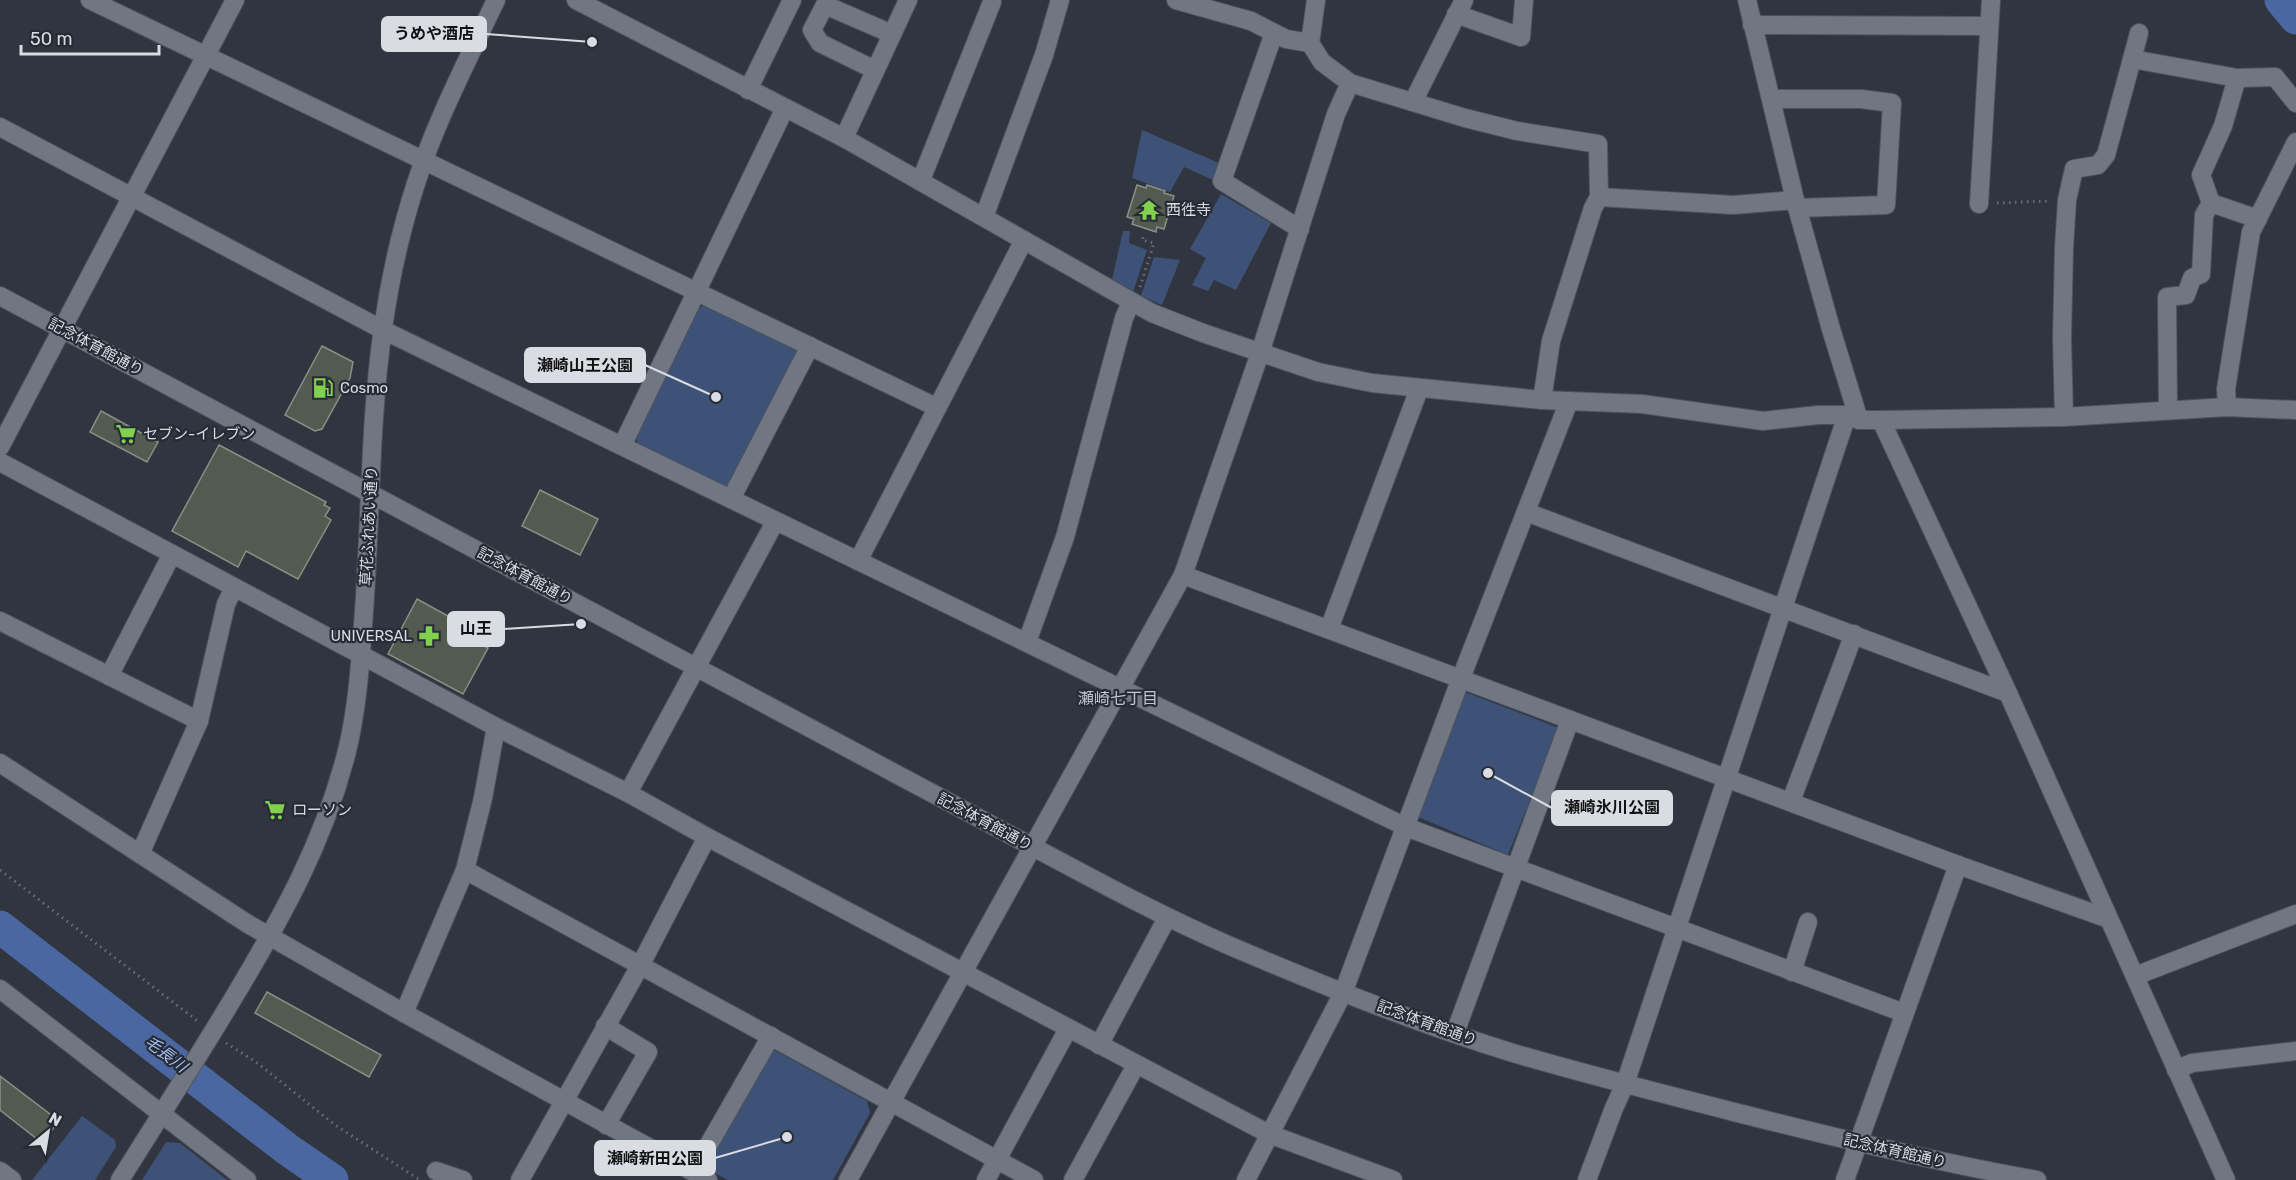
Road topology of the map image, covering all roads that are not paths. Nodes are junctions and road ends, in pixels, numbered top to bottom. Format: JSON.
{"nodes":[{"id":1,"x":90,"y":0,"type":"edge"},
{"id":2,"x":235,"y":0,"type":"edge"},
{"id":3,"x":496,"y":0,"type":"edge"},
{"id":4,"x":576,"y":0,"type":"edge"},
{"id":5,"x":792,"y":0,"type":"edge"},
{"id":6,"x":908,"y":0,"type":"edge"},
{"id":7,"x":1060,"y":0,"type":"edge"},
{"id":8,"x":1176,"y":0,"type":"edge"},
{"id":9,"x":1316,"y":0,"type":"edge"},
{"id":10,"x":1524,"y":0,"type":"edge"},
{"id":11,"x":1747,"y":0,"type":"edge"},
{"id":12,"x":1991,"y":0,"type":"edge"},
{"id":13,"x":992,"y":2,"type":"dead end"},
{"id":14,"x":1460,"y":7,"type":"edge"},
{"id":15,"x":1752,"y":25,"type":"junction"},
{"id":16,"x":1989,"y":26,"type":"junction"},
{"id":17,"x":1274,"y":33,"type":"junction"},
{"id":18,"x":2139,"y":33,"type":"dead end"},
{"id":19,"x":892,"y":34,"type":"junction"},
{"id":20,"x":1310,"y":43,"type":"junction"},
{"id":21,"x":205,"y":55,"type":"junction"},
{"id":22,"x":2132,"y":60,"type":"junction"},
{"id":23,"x":875,"y":70,"type":"junction"},
{"id":24,"x":2237,"y":78,"type":"junction"},
{"id":25,"x":1350,"y":83,"type":"junction"},
{"id":26,"x":748,"y":90,"type":"junction"},
{"id":27,"x":1772,"y":99,"type":"junction"},
{"id":28,"x":1413,"y":102,"type":"junction"},
{"id":29,"x":2296,"y":103,"type":"edge"},
{"id":30,"x":785,"y":108,"type":"junction"},
{"id":31,"x":0,"y":127,"type":"edge"},
{"id":32,"x":844,"y":138,"type":"junction"},
{"id":33,"x":2296,"y":142,"type":"edge"},
{"id":34,"x":425,"y":162,"type":"junction"},
{"id":35,"x":921,"y":180,"type":"junction"},
{"id":36,"x":132,"y":197,"type":"junction"},
{"id":37,"x":1599,"y":197,"type":"junction"},
{"id":38,"x":2211,"y":203,"type":"junction"},
{"id":39,"x":1796,"y":204,"type":"junction"},
{"id":40,"x":1979,"y":204,"type":"road end"},
{"id":41,"x":984,"y":218,"type":"junction"},
{"id":42,"x":2258,"y":219,"type":"junction"},
{"id":43,"x":1300,"y":229,"type":"junction"},
{"id":44,"x":1024,"y":240,"type":"junction"},
{"id":45,"x":696,"y":291,"type":"junction"},
{"id":46,"x":0,"y":296,"type":"edge"},
{"id":47,"x":1133,"y":303,"type":"junction"},
{"id":48,"x":63,"y":330,"type":"junction"},
{"id":49,"x":382,"y":330,"type":"junction"},
{"id":50,"x":810,"y":346,"type":"junction"},
{"id":51,"x":1260,"y":353,"type":"junction"},
{"id":52,"x":1419,"y":389,"type":"junction"},
{"id":53,"x":1542,"y":400,"type":"junction"},
{"id":54,"x":1569,"y":401,"type":"junction"},
{"id":55,"x":936,"y":407,"type":"junction"},
{"id":56,"x":2228,"y":407,"type":"junction"},
{"id":57,"x":2169,"y":410,"type":"junction"},
{"id":58,"x":2296,"y":410,"type":"edge"},
{"id":59,"x":2064,"y":417,"type":"junction"},
{"id":60,"x":1853,"y":418,"type":"junction"},
{"id":61,"x":1881,"y":420,"type":"junction"},
{"id":62,"x":622,"y":446,"type":"junction"},
{"id":63,"x":0,"y":447,"type":"edge"},
{"id":64,"x":0,"y":462,"type":"edge"},
{"id":65,"x":371,"y":494,"type":"junction"},
{"id":66,"x":731,"y":499,"type":"junction"},
{"id":67,"x":1526,"y":512,"type":"junction"},
{"id":68,"x":775,"y":522,"type":"junction"},
{"id":69,"x":172,"y":554,"type":"junction"},
{"id":70,"x":858,"y":561,"type":"junction"},
{"id":71,"x":1183,"y":575,"type":"junction"},
{"id":72,"x":234,"y":588,"type":"junction"},
{"id":73,"x":1782,"y":607,"type":"junction"},
{"id":74,"x":0,"y":621,"type":"edge"},
{"id":75,"x":1329,"y":629,"type":"junction"},
{"id":76,"x":1854,"y":634,"type":"junction"},
{"id":77,"x":1027,"y":642,"type":"junction"},
{"id":78,"x":361,"y":654,"type":"junction"},
{"id":79,"x":698,"y":669,"type":"junction"},
{"id":80,"x":109,"y":676,"type":"junction"},
{"id":81,"x":1461,"y":678,"type":"junction"},
{"id":82,"x":1121,"y":689,"type":"junction"},
{"id":83,"x":2008,"y":693,"type":"junction"},
{"id":84,"x":1570,"y":720,"type":"junction"},
{"id":85,"x":199,"y":721,"type":"junction"},
{"id":86,"x":496,"y":727,"type":"junction"},
{"id":87,"x":0,"y":763,"type":"edge"},
{"id":88,"x":1726,"y":778,"type":"junction"},
{"id":89,"x":628,"y":793,"type":"junction"},
{"id":90,"x":1791,"y":801,"type":"junction"},
{"id":91,"x":1406,"y":827,"type":"junction"},
{"id":92,"x":707,"y":837,"type":"junction"},
{"id":93,"x":1033,"y":847,"type":"junction"},
{"id":94,"x":140,"y":854,"type":"junction"},
{"id":95,"x":1958,"y":864,"type":"junction"},
{"id":96,"x":1516,"y":868,"type":"junction"},
{"id":97,"x":465,"y":870,"type":"junction"},
{"id":98,"x":2296,"y":914,"type":"edge"},
{"id":99,"x":1167,"y":918,"type":"junction"},
{"id":100,"x":2109,"y":919,"type":"junction"},
{"id":101,"x":1808,"y":922,"type":"dead end"},
{"id":102,"x":1676,"y":928,"type":"junction"},
{"id":103,"x":270,"y":937,"type":"junction"},
{"id":104,"x":641,"y":964,"type":"junction"},
{"id":105,"x":963,"y":972,"type":"junction"},
{"id":106,"x":1792,"y":972,"type":"junction"},
{"id":107,"x":2135,"y":976,"type":"junction"},
{"id":108,"x":0,"y":989,"type":"edge"},
{"id":109,"x":1343,"y":993,"type":"junction"},
{"id":110,"x":404,"y":1013,"type":"junction"},
{"id":111,"x":1904,"y":1013,"type":"junction"},
{"id":112,"x":605,"y":1026,"type":"junction"},
{"id":113,"x":1068,"y":1029,"type":"junction"},
{"id":114,"x":1455,"y":1033,"type":"junction"},
{"id":115,"x":771,"y":1036,"type":"junction"},
{"id":116,"x":1099,"y":1045,"type":"junction"},
{"id":117,"x":2296,"y":1051,"type":"edge"},
{"id":118,"x":1136,"y":1065,"type":"junction"},
{"id":119,"x":2176,"y":1070,"type":"junction"},
{"id":120,"x":1625,"y":1084,"type":"junction"},
{"id":121,"x":564,"y":1102,"type":"junction"},
{"id":122,"x":891,"y":1102,"type":"junction"},
{"id":123,"x":164,"y":1110,"type":"junction"},
{"id":124,"x":606,"y":1125,"type":"junction"},
{"id":125,"x":1269,"y":1134,"type":"junction"},
{"id":126,"x":1858,"y":1143,"type":"junction"},
{"id":127,"x":997,"y":1160,"type":"junction"},
{"id":128,"x":0,"y":1171,"type":"edge"},
{"id":129,"x":436,"y":1171,"type":"dead end"},
{"id":130,"x":700,"y":1176,"type":"edge"},
{"id":131,"x":12,"y":1180,"type":"edge"},
{"id":132,"x":120,"y":1180,"type":"edge"},
{"id":133,"x":247,"y":1180,"type":"edge"},
{"id":134,"x":463,"y":1180,"type":"edge"},
{"id":135,"x":520,"y":1180,"type":"edge"},
{"id":136,"x":848,"y":1180,"type":"edge"},
{"id":137,"x":986,"y":1180,"type":"edge"},
{"id":138,"x":1034,"y":1180,"type":"edge"},
{"id":139,"x":1073,"y":1180,"type":"edge"},
{"id":140,"x":1246,"y":1180,"type":"edge"},
{"id":141,"x":1393,"y":1180,"type":"edge"},
{"id":142,"x":1587,"y":1180,"type":"edge"},
{"id":143,"x":1845,"y":1180,"type":"edge"},
{"id":144,"x":2037,"y":1180,"type":"edge"},
{"id":145,"x":2226,"y":1180,"type":"edge"}],
"edges":[{"from":1,"to":21,"type":"street"},
{"from":2,"to":21,"type":"street"},
{"from":3,"to":34,"type":"street","name":"草花ふれあい通り"},
{"from":4,"to":26,"type":"street"},
{"from":5,"to":26,"type":"street"},
{"from":6,"to":19,"type":"street"},
{"from":7,"to":41,"type":"street"},
{"from":8,"to":17,"type":"street"},
{"from":9,"to":20,"type":"street"},
{"from":10,"to":14,"type":"street"},
{"from":11,"to":15,"type":"street"},
{"from":12,"to":16,"type":"street"},
{"from":13,"to":35,"type":"street"},
{"from":14,"to":28,"type":"street"},
{"from":15,"to":16,"type":"street"},
{"from":15,"to":27,"type":"street"},
{"from":16,"to":40,"type":"street"},
{"from":17,"to":20,"type":"street"},
{"from":17,"to":43,"type":"street"},
{"from":18,"to":22,"type":"street"},
{"from":19,"to":23,"type":"street"},
{"from":19,"to":23,"type":"street"},
{"from":20,"to":25,"type":"street"},
{"from":21,"to":34,"type":"street"},
{"from":21,"to":36,"type":"street"},
{"from":22,"to":24,"type":"street"},
{"from":22,"to":59,"type":"street"},
{"from":23,"to":32,"type":"street"},
{"from":24,"to":29,"type":"street"},
{"from":24,"to":38,"type":"street"},
{"from":25,"to":28,"type":"street"},
{"from":25,"to":43,"type":"street"},
{"from":26,"to":30,"type":"street"},
{"from":27,"to":39,"type":"street"},
{"from":27,"to":39,"type":"street"},
{"from":28,"to":37,"type":"street"},
{"from":30,"to":32,"type":"street"},
{"from":30,"to":45,"type":"street"},
{"from":31,"to":36,"type":"street"},
{"from":32,"to":35,"type":"street"},
{"from":33,"to":42,"type":"street"},
{"from":34,"to":45,"type":"street"},
{"from":34,"to":49,"type":"street","name":"草花ふれあい通り"},
{"from":35,"to":41,"type":"street"},
{"from":36,"to":48,"type":"street"},
{"from":36,"to":49,"type":"street"},
{"from":37,"to":39,"type":"street"},
{"from":37,"to":53,"type":"street"},
{"from":38,"to":42,"type":"street"},
{"from":38,"to":57,"type":"street"},
{"from":39,"to":60,"type":"street"},
{"from":41,"to":44,"type":"street"},
{"from":42,"to":56,"type":"street"},
{"from":43,"to":51,"type":"street"},
{"from":44,"to":47,"type":"street"},
{"from":44,"to":55,"type":"street"},
{"from":45,"to":50,"type":"street"},
{"from":45,"to":62,"type":"street"},
{"from":46,"to":48,"type":"street","name":"記念体育館通り"},
{"from":47,"to":51,"type":"street"},
{"from":47,"to":77,"type":"street"},
{"from":48,"to":63,"type":"street"},
{"from":48,"to":65,"type":"street","name":"記念体育館通り"},
{"from":49,"to":62,"type":"street"},
{"from":49,"to":65,"type":"street","name":"草花ふれあい通り"},
{"from":50,"to":55,"type":"street"},
{"from":50,"to":66,"type":"street"},
{"from":51,"to":52,"type":"street"},
{"from":51,"to":71,"type":"street"},
{"from":52,"to":53,"type":"street"},
{"from":52,"to":75,"type":"street"},
{"from":53,"to":54,"type":"street"},
{"from":54,"to":60,"type":"street"},
{"from":54,"to":67,"type":"street"},
{"from":55,"to":70,"type":"street"},
{"from":56,"to":57,"type":"street"},
{"from":56,"to":58,"type":"street"},
{"from":57,"to":59,"type":"street"},
{"from":59,"to":61,"type":"street"},
{"from":60,"to":61,"type":"street"},
{"from":60,"to":73,"type":"street"},
{"from":61,"to":83,"type":"street"},
{"from":62,"to":66,"type":"street"},
{"from":64,"to":69,"type":"street"},
{"from":65,"to":78,"type":"street","name":"草花ふれあい通り"},
{"from":65,"to":79,"type":"street","name":"記念体育館通り"},
{"from":66,"to":68,"type":"street"},
{"from":67,"to":73,"type":"street"},
{"from":67,"to":81,"type":"street"},
{"from":68,"to":70,"type":"street"},
{"from":68,"to":79,"type":"street"},
{"from":69,"to":72,"type":"street"},
{"from":69,"to":80,"type":"street"},
{"from":70,"to":77,"type":"street"},
{"from":71,"to":75,"type":"street"},
{"from":71,"to":82,"type":"street"},
{"from":72,"to":78,"type":"street"},
{"from":72,"to":85,"type":"street"},
{"from":73,"to":76,"type":"street"},
{"from":73,"to":88,"type":"street"},
{"from":74,"to":80,"type":"street"},
{"from":75,"to":81,"type":"street"},
{"from":76,"to":83,"type":"street"},
{"from":76,"to":90,"type":"street"},
{"from":77,"to":82,"type":"street"},
{"from":78,"to":86,"type":"street"},
{"from":78,"to":103,"type":"street","name":"草花ふれあい通り"},
{"from":79,"to":89,"type":"street"},
{"from":79,"to":93,"type":"street","name":"記念体育館通り"},
{"from":80,"to":85,"type":"street"},
{"from":81,"to":84,"type":"street"},
{"from":81,"to":91,"type":"street"},
{"from":82,"to":91,"type":"street"},
{"from":82,"to":93,"type":"street"},
{"from":83,"to":100,"type":"street"},
{"from":84,"to":88,"type":"street"},
{"from":84,"to":96,"type":"street"},
{"from":85,"to":94,"type":"street"},
{"from":86,"to":89,"type":"street"},
{"from":86,"to":97,"type":"street"},
{"from":87,"to":94,"type":"street"},
{"from":88,"to":90,"type":"street"},
{"from":88,"to":102,"type":"street"},
{"from":89,"to":92,"type":"street"},
{"from":90,"to":95,"type":"street"},
{"from":91,"to":96,"type":"street"},
{"from":91,"to":109,"type":"street"},
{"from":92,"to":104,"type":"street"},
{"from":92,"to":105,"type":"street"},
{"from":93,"to":99,"type":"street","name":"記念体育館通り"},
{"from":93,"to":105,"type":"street"},
{"from":94,"to":103,"type":"street"},
{"from":95,"to":100,"type":"street"},
{"from":95,"to":111,"type":"street"},
{"from":96,"to":102,"type":"street"},
{"from":96,"to":114,"type":"street"},
{"from":97,"to":104,"type":"street"},
{"from":97,"to":110,"type":"street"},
{"from":98,"to":107,"type":"street"},
{"from":99,"to":109,"type":"street","name":"記念体育館通り"},
{"from":99,"to":116,"type":"street"},
{"from":100,"to":107,"type":"street"},
{"from":101,"to":106,"type":"street"},
{"from":102,"to":106,"type":"street"},
{"from":102,"to":120,"type":"street"},
{"from":103,"to":110,"type":"street"},
{"from":103,"to":123,"type":"street","name":"草花ふれあい通り"},
{"from":104,"to":112,"type":"street"},
{"from":104,"to":115,"type":"street"},
{"from":105,"to":113,"type":"street"},
{"from":105,"to":122,"type":"street"},
{"from":106,"to":111,"type":"street"},
{"from":107,"to":119,"type":"street"},
{"from":108,"to":123,"type":"street"},
{"from":109,"to":114,"type":"street","name":"記念体育館通り"},
{"from":109,"to":125,"type":"street"},
{"from":110,"to":121,"type":"street"},
{"from":111,"to":126,"type":"street"},
{"from":112,"to":121,"type":"street"},
{"from":112,"to":124,"type":"street"},
{"from":113,"to":116,"type":"street"},
{"from":113,"to":127,"type":"street"},
{"from":114,"to":120,"type":"street","name":"記念体育館通り"},
{"from":115,"to":122,"type":"street"},
{"from":115,"to":130,"type":"street"},
{"from":116,"to":118,"type":"street"},
{"from":117,"to":119,"type":"street"},
{"from":118,"to":125,"type":"street"},
{"from":118,"to":139,"type":"street"},
{"from":119,"to":145,"type":"street"},
{"from":120,"to":126,"type":"street","name":"記念体育館通り"},
{"from":120,"to":142,"type":"street"},
{"from":121,"to":124,"type":"street"},
{"from":121,"to":135,"type":"street"},
{"from":122,"to":127,"type":"street"},
{"from":122,"to":136,"type":"street"},
{"from":123,"to":132,"type":"street","name":"草花ふれあい通り"},
{"from":123,"to":133,"type":"street"},
{"from":124,"to":130,"type":"street"},
{"from":125,"to":140,"type":"street"},
{"from":125,"to":141,"type":"street"},
{"from":126,"to":143,"type":"street"},
{"from":126,"to":144,"type":"street","name":"記念体育館通り"},
{"from":127,"to":137,"type":"street"},
{"from":127,"to":138,"type":"street"},
{"from":128,"to":131,"type":"street"},
{"from":129,"to":134,"type":"street"}]}
